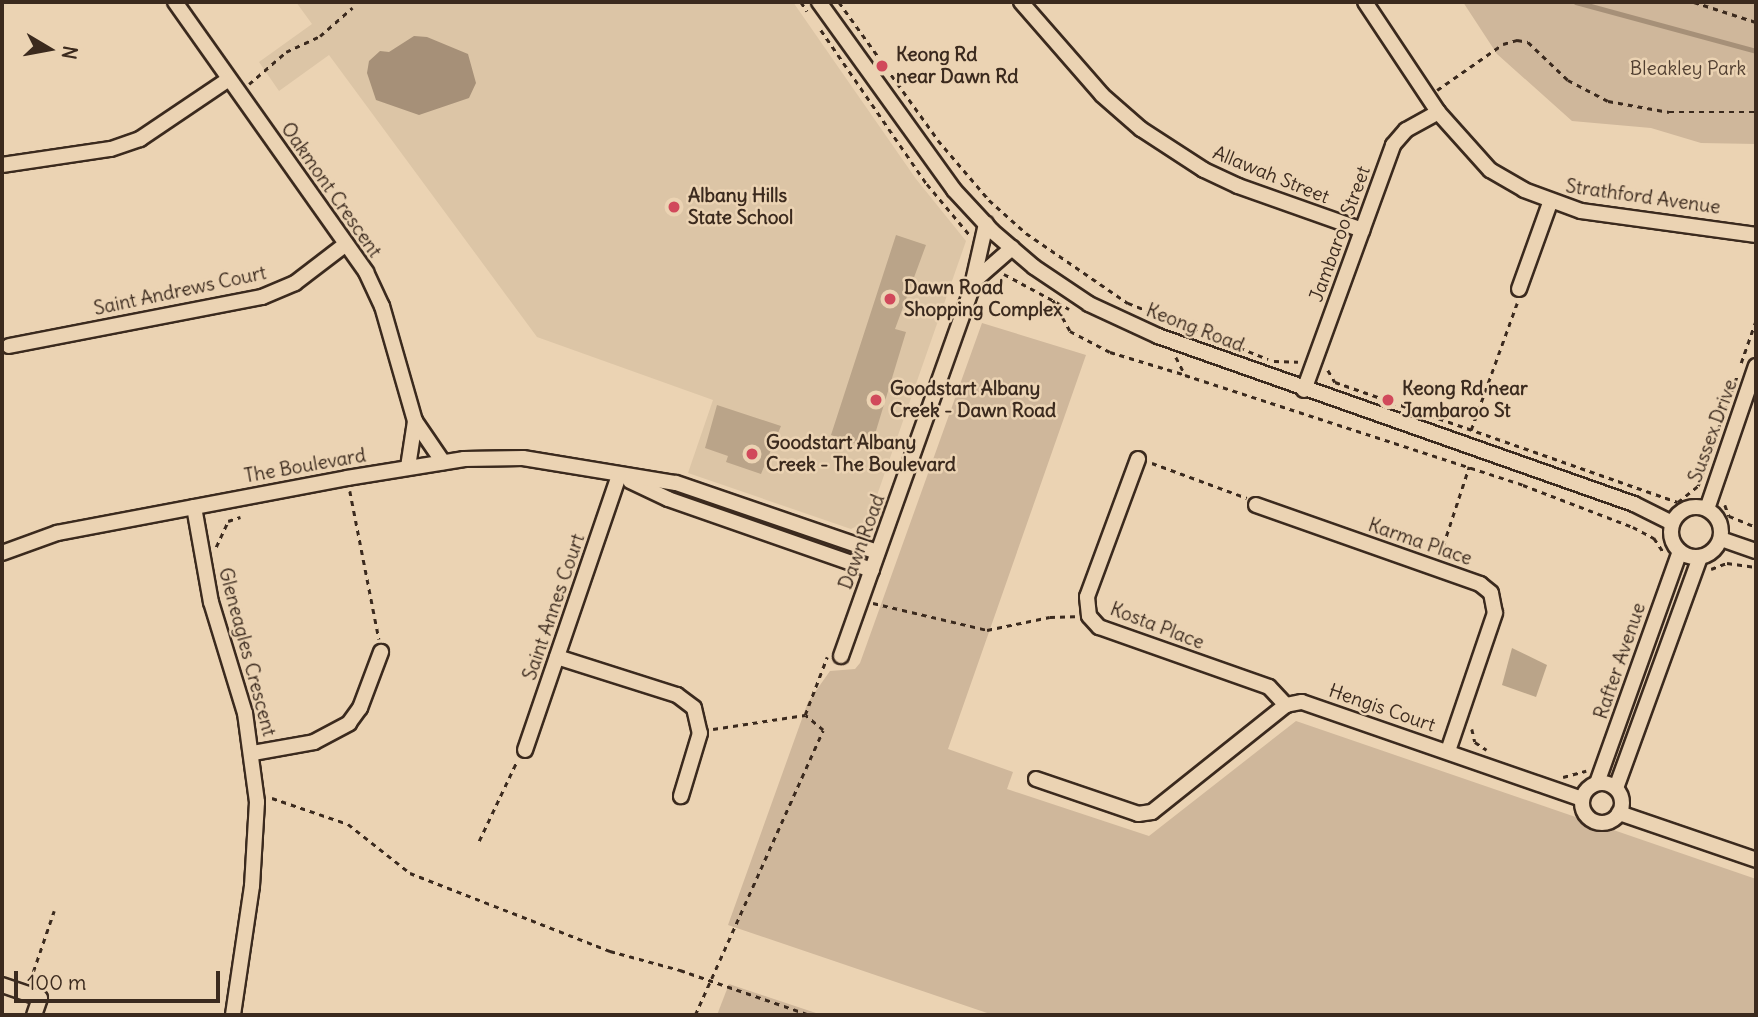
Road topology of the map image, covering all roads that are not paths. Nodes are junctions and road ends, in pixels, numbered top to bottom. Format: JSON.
{"nodes":[{"id":1,"x":175,"y":2,"type":"edge"},
{"id":2,"x":819,"y":2,"type":"edge"},
{"id":3,"x":1021,"y":2,"type":"edge"},
{"id":4,"x":1365,"y":2,"type":"edge"},
{"id":5,"x":229,"y":79,"type":"junction"},
{"id":6,"x":1438,"y":111,"type":"junction"},
{"id":7,"x":2,"y":166,"type":"edge"},
{"id":8,"x":1550,"y":203,"type":"junction"},
{"id":9,"x":986,"y":224,"type":"junction"},
{"id":10,"x":1362,"y":230,"type":"junction"},
{"id":11,"x":1756,"y":235,"type":"edge"},
{"id":12,"x":346,"y":244,"type":"junction"},
{"id":13,"x":1012,"y":248,"type":"junction"},
{"id":14,"x":973,"y":282,"type":"junction"},
{"id":15,"x":1519,"y":289,"type":"road end"},
{"id":16,"x":9,"y":346,"type":"dead end"},
{"id":17,"x":1756,"y":366,"type":"edge"},
{"id":18,"x":1304,"y":390,"type":"junction"},
{"id":19,"x":415,"y":421,"type":"junction"},
{"id":20,"x":1138,"y":458,"type":"road end"},
{"id":21,"x":443,"y":462,"type":"junction"},
{"id":22,"x":408,"y":467,"type":"junction"},
{"id":23,"x":619,"y":476,"type":"junction"},
{"id":24,"x":1256,"y":505,"type":"road end"},
{"id":25,"x":194,"y":507,"type":"junction"},
{"id":26,"x":1706,"y":509,"type":"junction"},
{"id":27,"x":1672,"y":523,"type":"junction"},
{"id":28,"x":1720,"y":539,"type":"junction"},
{"id":29,"x":1680,"y":551,"type":"junction"},
{"id":30,"x":1756,"y":551,"type":"edge"},
{"id":31,"x":878,"y":552,"type":"junction"},
{"id":32,"x":2,"y":553,"type":"edge"},
{"id":33,"x":1700,"y":557,"type":"junction"},
{"id":34,"x":872,"y":570,"type":"junction"},
{"id":35,"x":381,"y":652,"type":"road end"},
{"id":36,"x":835,"y":654,"type":"road end"},
{"id":37,"x":557,"y":657,"type":"junction"},
{"id":38,"x":1286,"y":705,"type":"junction"},
{"id":39,"x":525,"y":750,"type":"road end"},
{"id":40,"x":1448,"y":751,"type":"junction"},
{"id":41,"x":253,"y":753,"type":"junction"},
{"id":42,"x":1036,"y":779,"type":"dead end"},
{"id":43,"x":1597,"y":783,"type":"junction"},
{"id":44,"x":1616,"y":788,"type":"junction"},
{"id":45,"x":681,"y":796,"type":"dead end"},
{"id":46,"x":1582,"y":799,"type":"junction"},
{"id":47,"x":1619,"y":813,"type":"junction"},
{"id":48,"x":1756,"y":860,"type":"edge"},
{"id":49,"x":2,"y":985,"type":"edge"},
{"id":50,"x":34,"y":1015,"type":"edge"},
{"id":51,"x":233,"y":1015,"type":"edge"}],
"edges":[{"from":1,"to":5,"type":"street","name":"Oakmont Crescent"},
{"from":2,"to":9,"type":"street","name":"Keong Road"},
{"from":3,"to":10,"type":"street","name":"Allawah Street"},
{"from":4,"to":6,"type":"street","name":"Strathford Avenue"},
{"from":5,"to":7,"type":"street"},
{"from":5,"to":12,"type":"street","name":"Oakmont Crescent"},
{"from":6,"to":8,"type":"street","name":"Strathford Avenue"},
{"from":6,"to":10,"type":"street","name":"Jambaroo Street"},
{"from":8,"to":11,"type":"street","name":"Strathford Avenue"},
{"from":8,"to":15,"type":"street"},
{"from":9,"to":13,"type":"street","name":"Keong Road"},
{"from":9,"to":14,"type":"street","name":"Dawn Road"},
{"from":10,"to":18,"type":"street","name":"Jambaroo Street"},
{"from":12,"to":16,"type":"street","name":"Saint Andrews Court"},
{"from":12,"to":19,"type":"street","name":"Oakmont Crescent"},
{"from":13,"to":14,"type":"street","name":"Dawn Road"},
{"from":13,"to":18,"type":"street","name":"Keong Road"},
{"from":14,"to":31,"type":"street","name":"Dawn Road"},
{"from":17,"to":26,"type":"street","name":"Sussex Drive"},
{"from":18,"to":27,"type":"street","name":"Keong Road"},
{"from":19,"to":21,"type":"street","name":"Oakmont Crescent"},
{"from":19,"to":22,"type":"street","name":"Oakmont Crescent"},
{"from":20,"to":38,"type":"street","name":"Kosta Place"},
{"from":21,"to":22,"type":"street","name":"The Boulevard"},
{"from":21,"to":23,"type":"street","name":"The Boulevard"},
{"from":22,"to":25,"type":"street","name":"The Boulevard"},
{"from":23,"to":31,"type":"street","name":"The Boulevard"},
{"from":23,"to":34,"type":"street","name":"The Boulevard"},
{"from":23,"to":37,"type":"street","name":"Saint Annes Court"},
{"from":24,"to":40,"type":"street","name":"Karma Place"},
{"from":25,"to":32,"type":"street","name":"The Boulevard"},
{"from":25,"to":41,"type":"street","name":"Gleneagles Crescent"},
{"from":26,"to":27,"type":"street"},
{"from":26,"to":28,"type":"street"},
{"from":27,"to":29,"type":"street"},
{"from":28,"to":30,"type":"street"},
{"from":28,"to":33,"type":"street"},
{"from":29,"to":33,"type":"street"},
{"from":29,"to":43,"type":"street","name":"Rafter Avenue"},
{"from":31,"to":34,"type":"street","name":"Dawn Road"},
{"from":33,"to":44,"type":"street","name":"Rafter Avenue"},
{"from":34,"to":36,"type":"street","name":"Dawn Road"},
{"from":35,"to":41,"type":"street"},
{"from":37,"to":39,"type":"street","name":"Saint Annes Court"},
{"from":37,"to":45,"type":"street"},
{"from":38,"to":40,"type":"street","name":"Hengis Court"},
{"from":38,"to":42,"type":"street"},
{"from":40,"to":46,"type":"street","name":"Hengis Court"},
{"from":41,"to":51,"type":"street","name":"Gleneagles Crescent"},
{"from":43,"to":44,"type":"street"},
{"from":43,"to":46,"type":"street","name":"Rafter Avenue"},
{"from":44,"to":47,"type":"street","name":"Rafter Avenue"},
{"from":46,"to":47,"type":"street"},
{"from":47,"to":48,"type":"street"},
{"from":49,"to":50,"type":"street"}]}
